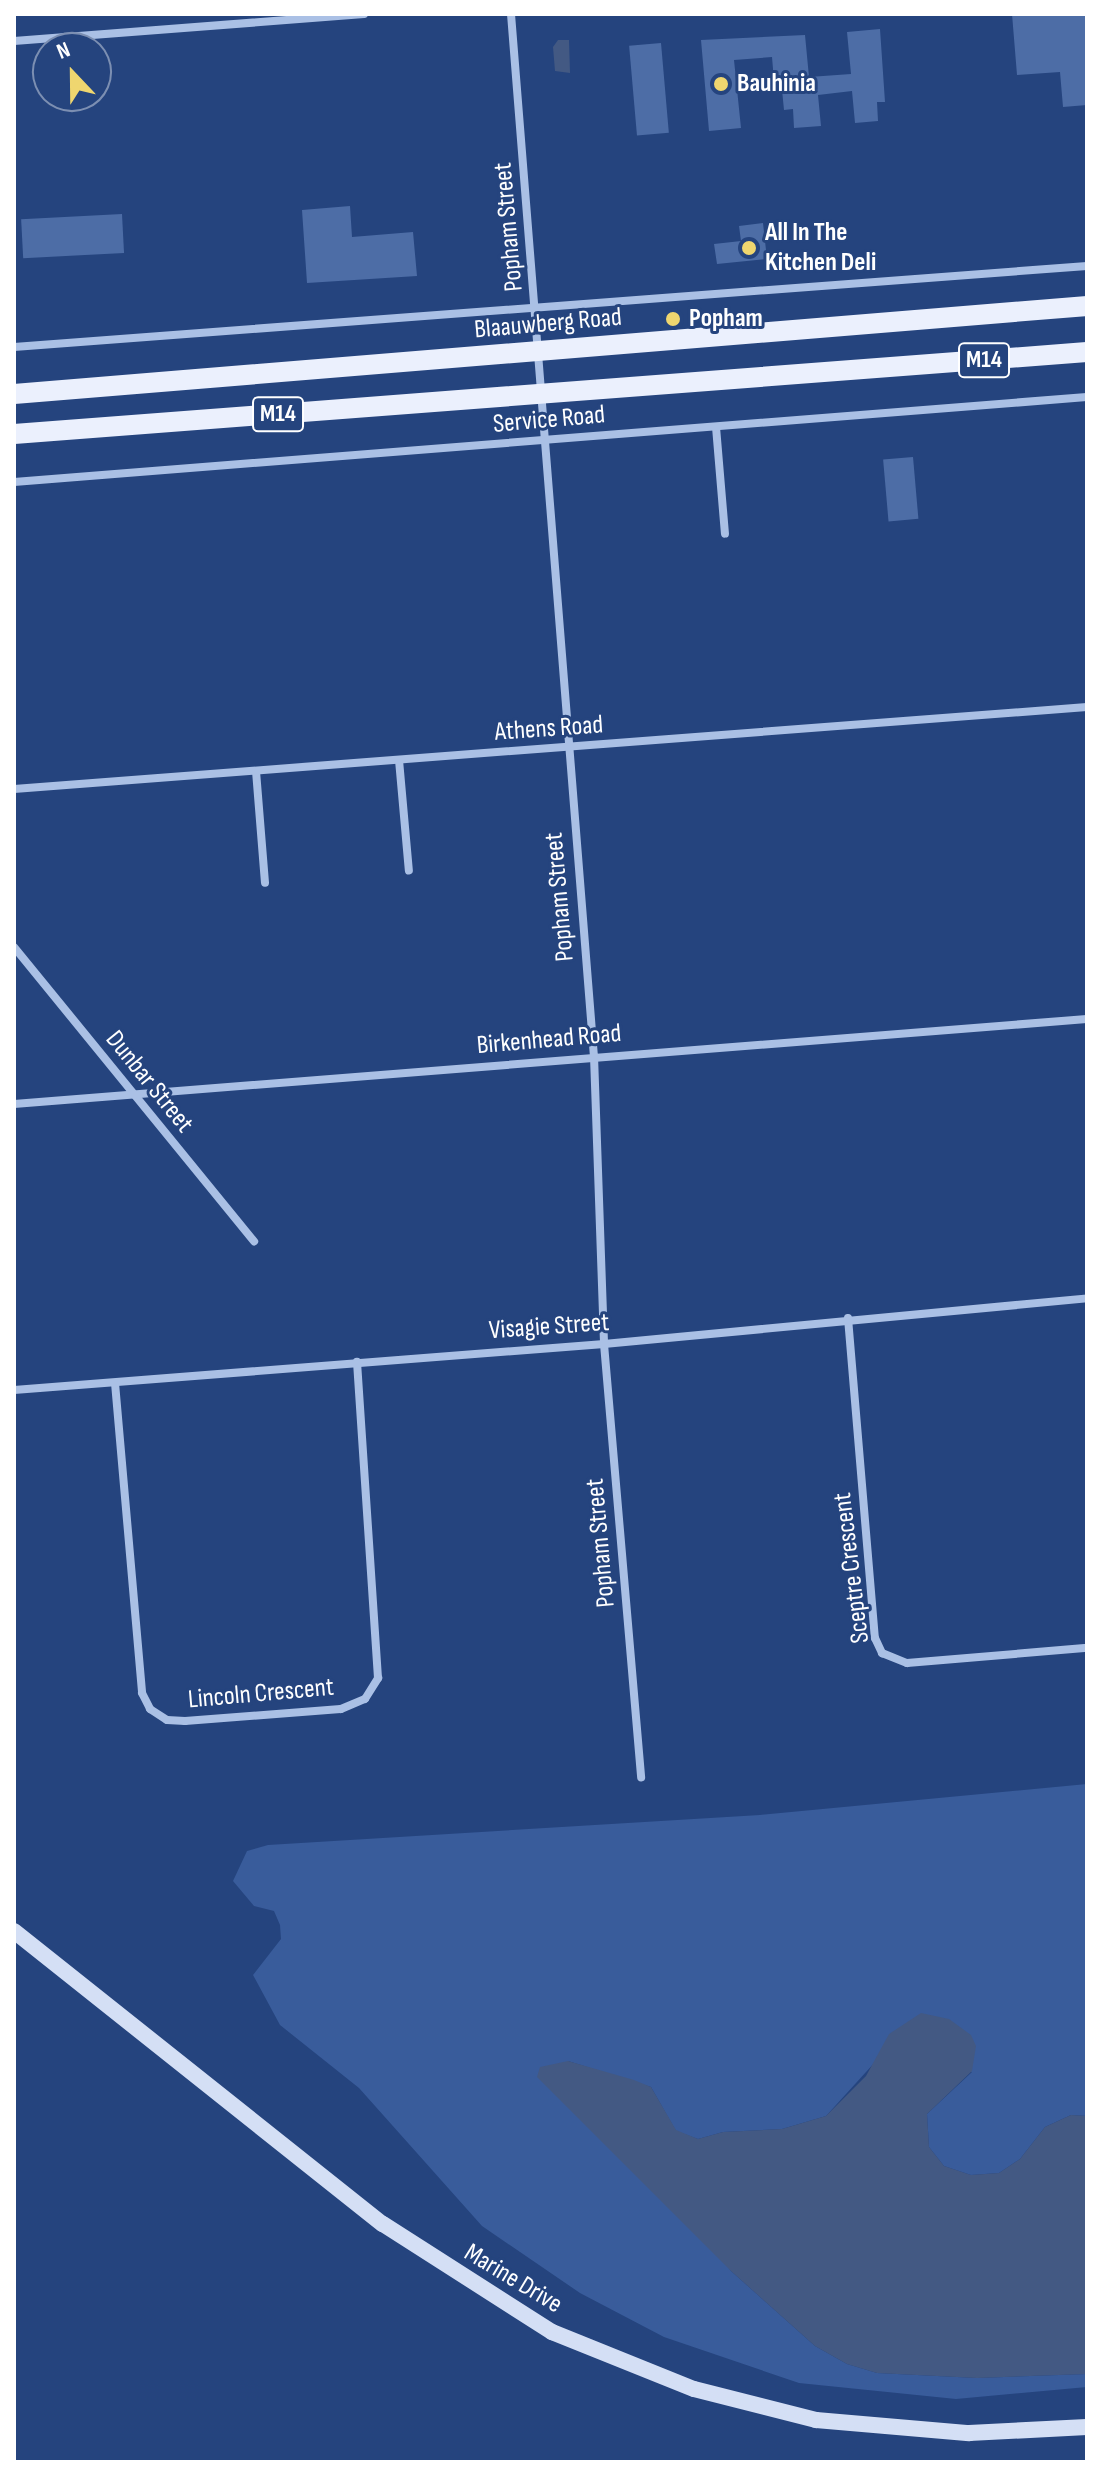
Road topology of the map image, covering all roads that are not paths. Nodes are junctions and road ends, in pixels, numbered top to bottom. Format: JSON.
{"nodes":[{"id":1,"x":364,"y":14,"type":"edge"},
{"id":2,"x":511,"y":14,"type":"edge"},
{"id":3,"x":14,"y":41,"type":"edge"},
{"id":4,"x":1087,"y":266,"type":"edge"},
{"id":5,"x":1087,"y":306,"type":"edge"},
{"id":6,"x":535,"y":307,"type":"junction"},
{"id":7,"x":14,"y":347,"type":"edge"},
{"id":8,"x":538,"y":351,"type":"junction"},
{"id":9,"x":1087,"y":352,"type":"edge"},
{"id":10,"x":542,"y":391,"type":"junction"},
{"id":11,"x":14,"y":394,"type":"edge"},
{"id":12,"x":1087,"y":397,"type":"edge"},
{"id":13,"x":716,"y":427,"type":"junction"},
{"id":14,"x":14,"y":434,"type":"edge"},
{"id":15,"x":545,"y":440,"type":"junction"},
{"id":16,"x":14,"y":482,"type":"edge"},
{"id":17,"x":725,"y":534,"type":"dead end"},
{"id":18,"x":1087,"y":707,"type":"edge"},
{"id":19,"x":568,"y":748,"type":"junction"},
{"id":20,"x":399,"y":760,"type":"junction"},
{"id":21,"x":256,"y":771,"type":"junction"},
{"id":22,"x":14,"y":789,"type":"edge"},
{"id":23,"x":409,"y":871,"type":"dead end"},
{"id":24,"x":265,"y":883,"type":"dead end"},
{"id":25,"x":14,"y":947,"type":"edge"},
{"id":26,"x":1087,"y":1019,"type":"edge"},
{"id":27,"x":594,"y":1056,"type":"junction"},
{"id":28,"x":133,"y":1094,"type":"junction"},
{"id":29,"x":14,"y":1104,"type":"edge"},
{"id":30,"x":254,"y":1241,"type":"dead end"},
{"id":31,"x":1087,"y":1298,"type":"edge"},
{"id":32,"x":848,"y":1318,"type":"junction"},
{"id":33,"x":604,"y":1344,"type":"junction"},
{"id":34,"x":357,"y":1362,"type":"junction"},
{"id":35,"x":115,"y":1383,"type":"junction"},
{"id":36,"x":14,"y":1390,"type":"edge"},
{"id":37,"x":1087,"y":1648,"type":"edge"},
{"id":38,"x":641,"y":1777,"type":"dead end"},
{"id":39,"x":14,"y":1931,"type":"edge"},
{"id":40,"x":1087,"y":2427,"type":"edge"}],
"edges":[{"from":1,"to":3,"type":"street"},
{"from":2,"to":6,"type":"street","name":"Popham Street"},
{"from":4,"to":6,"type":"street","name":"Blaauwberg Road"},
{"from":5,"to":8,"type":"main road","name":"Blaauwberg Road","number":"M14"},
{"from":6,"to":7,"type":"street","name":"Blaauwberg Road"},
{"from":6,"to":8,"type":"street","name":"Popham Street"},
{"from":8,"to":10,"type":"street","name":"Popham Street"},
{"from":8,"to":11,"type":"main road","name":"Blaauwberg Road","number":"M14"},
{"from":9,"to":10,"type":"main road","number":"M14"},
{"from":10,"to":14,"type":"main road","number":"M14"},
{"from":10,"to":15,"type":"street","name":"Popham Street"},
{"from":12,"to":13,"type":"street","name":"Service Road"},
{"from":13,"to":15,"type":"street","name":"Service Road"},
{"from":13,"to":17,"type":"street"},
{"from":15,"to":16,"type":"street","name":"Service Road"},
{"from":15,"to":19,"type":"street","name":"Popham Street"},
{"from":18,"to":19,"type":"street","name":"Athens Road"},
{"from":19,"to":20,"type":"street","name":"Athens Road"},
{"from":19,"to":27,"type":"street","name":"Popham Street"},
{"from":20,"to":21,"type":"street","name":"Athens Road"},
{"from":20,"to":23,"type":"street"},
{"from":21,"to":22,"type":"street","name":"Athens Road"},
{"from":21,"to":24,"type":"street"},
{"from":25,"to":28,"type":"street","name":"Dunbar Street"},
{"from":26,"to":27,"type":"street","name":"Birkenhead Road"},
{"from":27,"to":28,"type":"street","name":"Birkenhead Road"},
{"from":27,"to":33,"type":"street","name":"Popham Street"},
{"from":28,"to":29,"type":"street","name":"Birkenhead Road"},
{"from":28,"to":30,"type":"street","name":"Dunbar Street"},
{"from":31,"to":32,"type":"street","name":"Visagie Street"},
{"from":32,"to":33,"type":"street","name":"Visagie Street"},
{"from":32,"to":37,"type":"street","name":"Sceptre Crescent"},
{"from":33,"to":34,"type":"street","name":"Visagie Street"},
{"from":33,"to":38,"type":"street","name":"Popham Street"},
{"from":34,"to":35,"type":"street","name":"Visagie Street"},
{"from":34,"to":35,"type":"street","name":"Lincoln Crescent"},
{"from":35,"to":36,"type":"street","name":"Visagie Street"},
{"from":39,"to":40,"type":"main road","name":"Marine Drive"}]}
